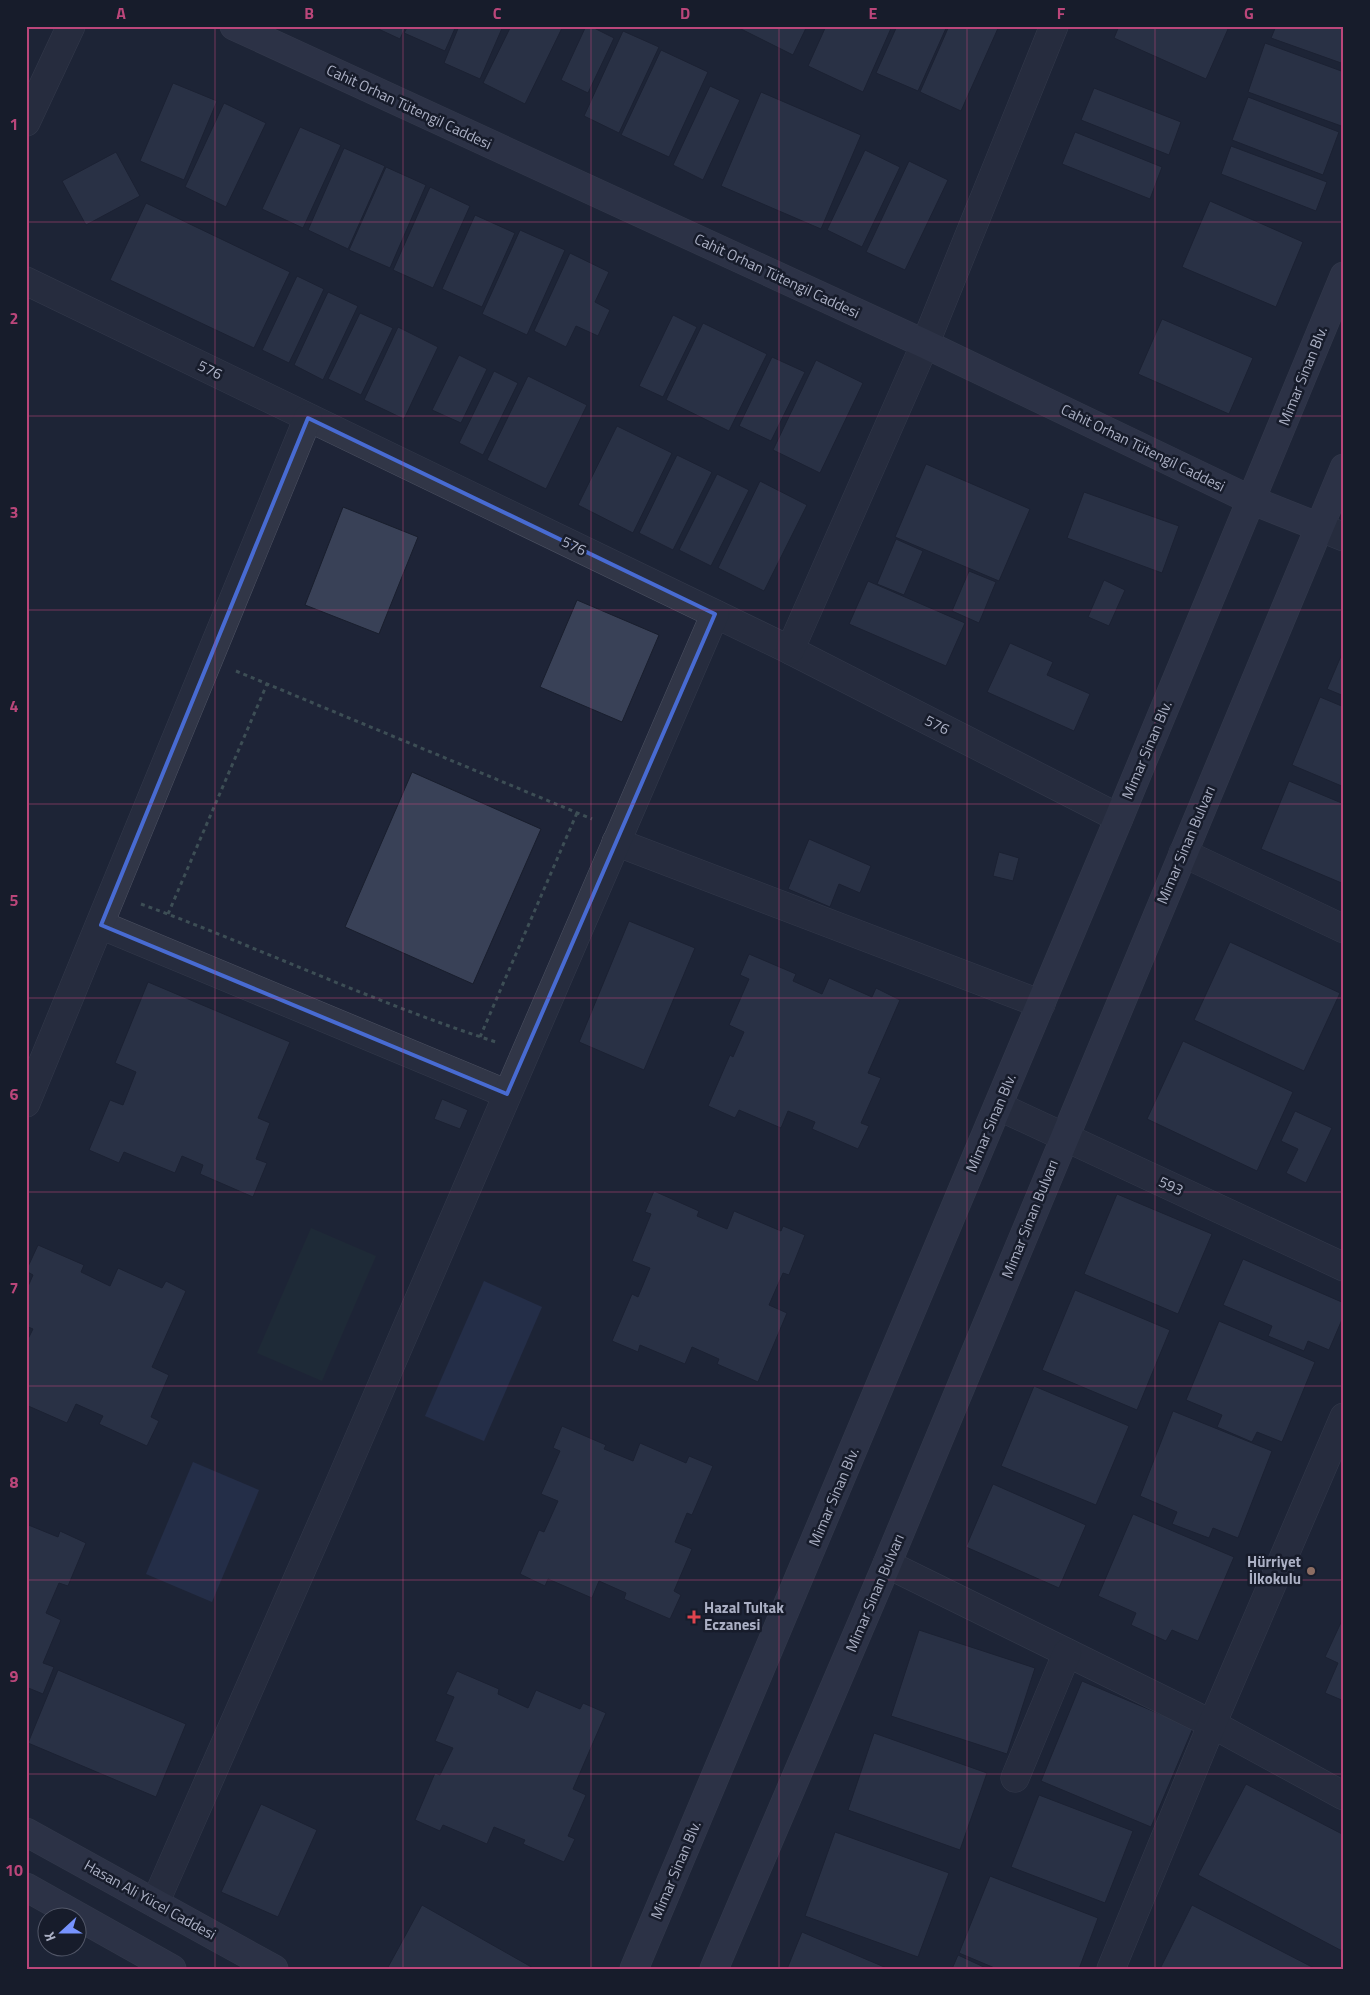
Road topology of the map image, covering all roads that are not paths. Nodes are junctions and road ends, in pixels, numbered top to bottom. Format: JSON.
{"nodes":[{"id":1,"x":71,"y":26,"type":"edge"},
{"id":2,"x":234,"y":26,"type":"edge"},
{"id":3,"x":1054,"y":26,"type":"edge"},
{"id":4,"x":26,"y":122,"type":"edge"},
{"id":5,"x":1344,"y":276,"type":"edge"},
{"id":6,"x":26,"y":281,"type":"edge"},
{"id":7,"x":925,"y":344,"type":"junction"},
{"id":8,"x":308,"y":418,"type":"junction"},
{"id":9,"x":1344,"y":468,"type":"edge"},
{"id":10,"x":1251,"y":500,"type":"junction"},
{"id":11,"x":1319,"y":527,"type":"junction"},
{"id":12,"x":1344,"y":537,"type":"edge"},
{"id":13,"x":715,"y":614,"type":"junction"},
{"id":14,"x":790,"y":650,"type":"junction"},
{"id":15,"x":1119,"y":818,"type":"junction"},
{"id":16,"x":618,"y":836,"type":"junction"},
{"id":17,"x":1183,"y":853,"type":"junction"},
{"id":18,"x":101,"y":924,"type":"junction"},
{"id":19,"x":1344,"y":929,"type":"edge"},
{"id":20,"x":1041,"y":1004,"type":"junction"},
{"id":21,"x":507,"y":1094,"type":"junction"},
{"id":22,"x":26,"y":1103,"type":"edge"},
{"id":23,"x":998,"y":1106,"type":"junction"},
{"id":24,"x":1064,"y":1137,"type":"junction"},
{"id":25,"x":1344,"y":1266,"type":"edge"},
{"id":26,"x":1344,"y":1417,"type":"edge"},
{"id":27,"x":887,"y":1564,"type":"junction"},
{"id":28,"x":1067,"y":1653,"type":"junction"},
{"id":29,"x":1212,"y":1724,"type":"junction"},
{"id":30,"x":1015,"y":1778,"type":"dead end"},
{"id":31,"x":1344,"y":1796,"type":"edge"},
{"id":32,"x":26,"y":1832,"type":"edge"},
{"id":33,"x":26,"y":1886,"type":"edge"},
{"id":34,"x":155,"y":1903,"type":"junction"},
{"id":35,"x":172,"y":1969,"type":"edge"},
{"id":36,"x":274,"y":1969,"type":"edge"},
{"id":37,"x":634,"y":1969,"type":"edge"},
{"id":38,"x":714,"y":1969,"type":"edge"},
{"id":39,"x":1111,"y":1969,"type":"edge"}],
"edges":[{"from":1,"to":4,"type":"street"},
{"from":2,"to":7,"type":"street","name":"Cahit Orhan Tütengil Caddesi"},
{"from":3,"to":7,"type":"street"},
{"from":5,"to":10,"type":"street","name":"Mimar Sinan Blv."},
{"from":6,"to":8,"type":"street","name":"576"},
{"from":7,"to":10,"type":"street","name":"Cahit Orhan Tütengil Caddesi"},
{"from":7,"to":14,"type":"street"},
{"from":8,"to":13,"type":"street","name":"576"},
{"from":8,"to":18,"type":"street"},
{"from":9,"to":11,"type":"street","name":"Mimar Sinan Bulvarı"},
{"from":10,"to":11,"type":"street","name":"Cahit Orhan Tütengil Caddesi"},
{"from":10,"to":15,"type":"street","name":"Mimar Sinan Blv."},
{"from":11,"to":12,"type":"street"},
{"from":11,"to":17,"type":"street","name":"Mimar Sinan Bulvarı"},
{"from":13,"to":14,"type":"street","name":"576"},
{"from":13,"to":16,"type":"street"},
{"from":14,"to":15,"type":"street","name":"576"},
{"from":15,"to":20,"type":"street","name":"Mimar Sinan Blv."},
{"from":16,"to":20,"type":"street"},
{"from":16,"to":21,"type":"street"},
{"from":17,"to":19,"type":"street"},
{"from":17,"to":24,"type":"street","name":"Mimar Sinan Bulvarı"},
{"from":18,"to":21,"type":"street"},
{"from":18,"to":22,"type":"street"},
{"from":20,"to":23,"type":"street","name":"Mimar Sinan Blv."},
{"from":21,"to":34,"type":"street"},
{"from":23,"to":24,"type":"street","name":"593"},
{"from":23,"to":37,"type":"street","name":"Mimar Sinan Blv."},
{"from":24,"to":25,"type":"street","name":"593"},
{"from":24,"to":27,"type":"street","name":"Mimar Sinan Bulvarı"},
{"from":26,"to":29,"type":"street"},
{"from":27,"to":28,"type":"street"},
{"from":27,"to":38,"type":"street","name":"Mimar Sinan Bulvarı"},
{"from":28,"to":29,"type":"street"},
{"from":28,"to":30,"type":"street"},
{"from":29,"to":31,"type":"street"},
{"from":29,"to":39,"type":"street"},
{"from":32,"to":34,"type":"street","name":"Hasan Ali Yücel Caddesi"},
{"from":33,"to":35,"type":"street"},
{"from":34,"to":36,"type":"street","name":"Hasan Ali Yücel Caddesi"}]}
